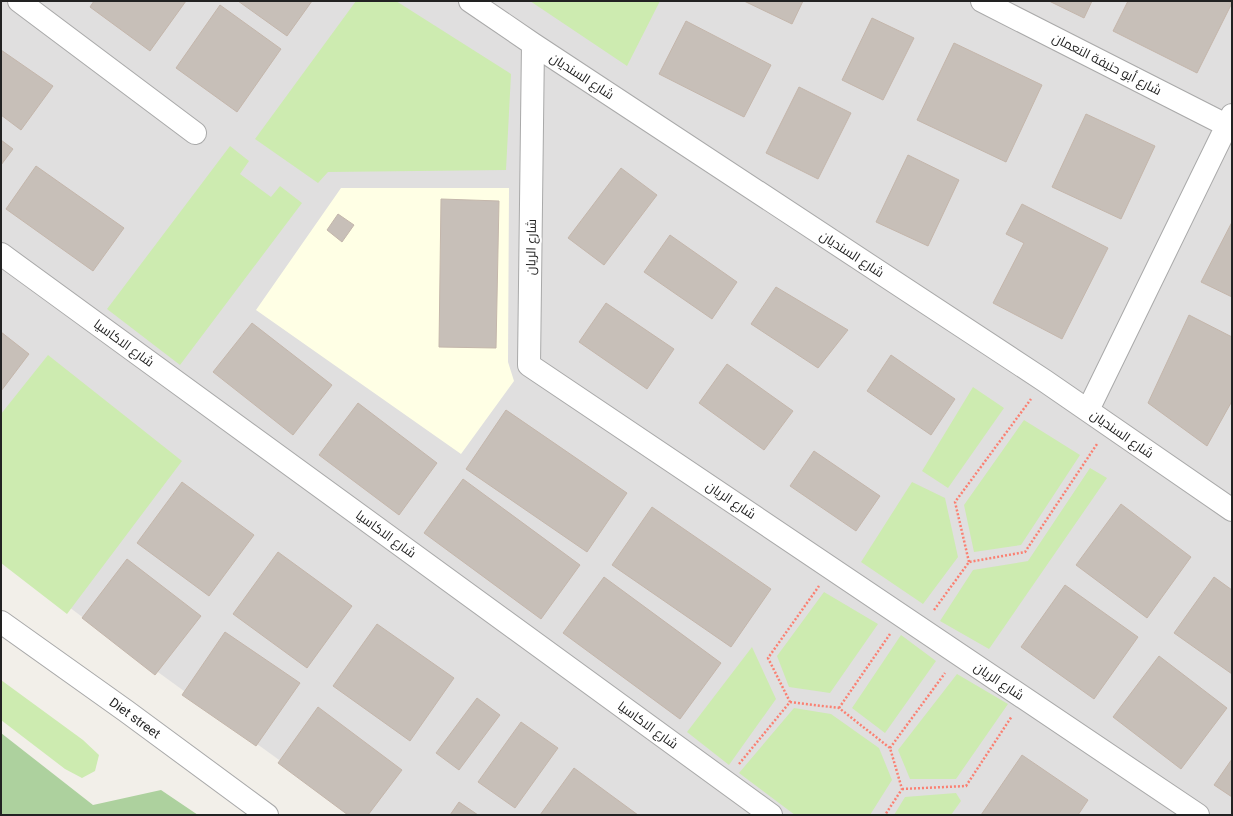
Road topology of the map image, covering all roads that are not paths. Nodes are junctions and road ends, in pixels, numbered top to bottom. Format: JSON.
{"nodes":[{"id":1,"x":19,"y":1,"type":"edge"},
{"id":2,"x":470,"y":1,"type":"edge"},
{"id":3,"x":982,"y":1,"type":"edge"},
{"id":4,"x":533,"y":44,"type":"junction"},
{"id":5,"x":1230,"y":123,"type":"edge"},
{"id":6,"x":195,"y":133,"type":"dead end"},
{"id":7,"x":1,"y":254,"type":"edge"},
{"id":8,"x":1088,"y":410,"type":"junction"},
{"id":9,"x":1232,"y":510,"type":"edge"},
{"id":10,"x":1,"y":622,"type":"edge"},
{"id":11,"x":267,"y":815,"type":"edge"},
{"id":12,"x":771,"y":815,"type":"edge"},
{"id":13,"x":1198,"y":815,"type":"edge"}],
"edges":[{"from":1,"to":6,"type":"street"},
{"from":2,"to":4,"type":"street","name":"شارع السنديان"},
{"from":3,"to":5,"type":"street","name":"شارع أبو حنيفة النعمان"},
{"from":4,"to":8,"type":"street","name":"شارع السنديان"},
{"from":4,"to":13,"type":"street","name":"شارع الريان"},
{"from":5,"to":8,"type":"street"},
{"from":7,"to":12,"type":"street","name":"شارع الاكاسيا"},
{"from":8,"to":9,"type":"street","name":"شارع السنديان"},
{"from":10,"to":11,"type":"street","name":"Diet street"}]}
